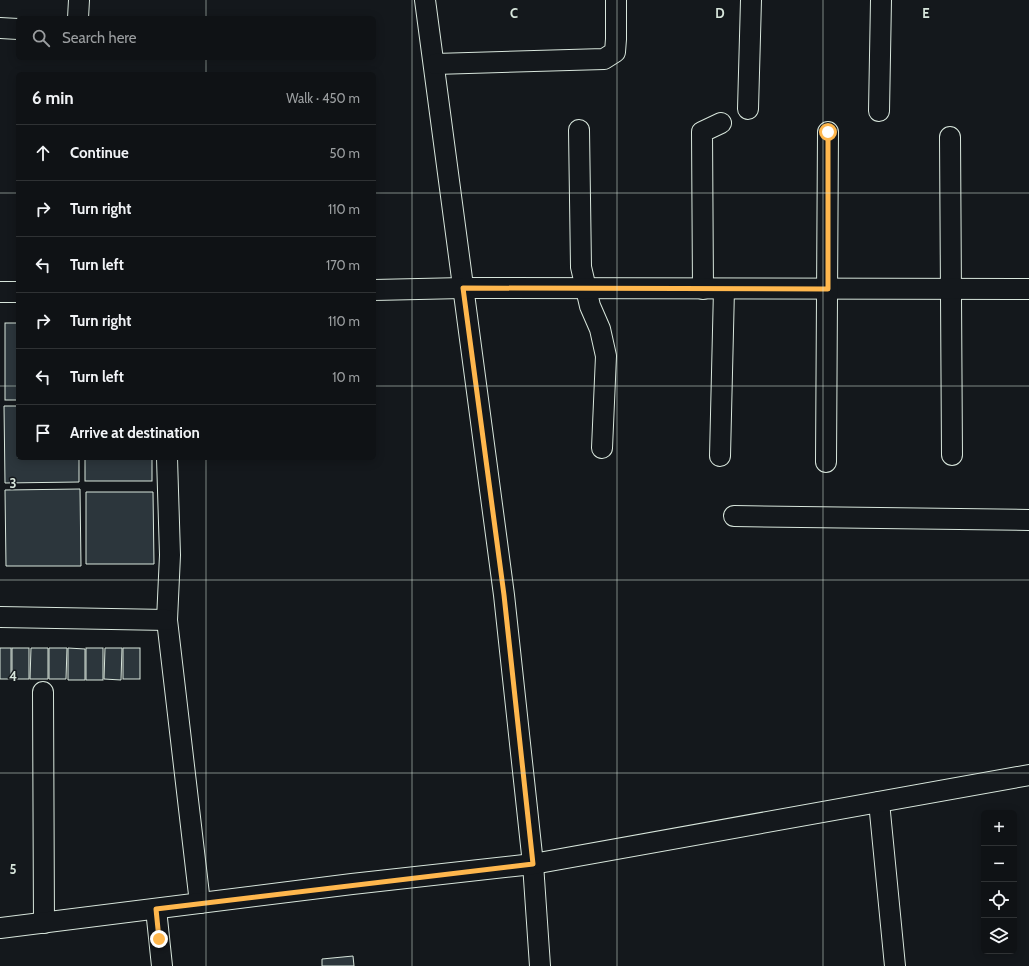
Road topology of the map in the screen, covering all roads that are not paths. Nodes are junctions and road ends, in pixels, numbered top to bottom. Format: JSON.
{"nodes":[{"id":1,"x":79,"y":0,"type":"edge"},
{"id":2,"x":425,"y":0,"type":"edge"},
{"id":3,"x":616,"y":0,"type":"edge"},
{"id":4,"x":752,"y":0,"type":"edge"},
{"id":5,"x":881,"y":0,"type":"edge"},
{"id":6,"x":78,"y":16,"type":"edge"},
{"id":7,"x":0,"y":28,"type":"edge"},
{"id":8,"x":16,"y":29,"type":"edge"},
{"id":9,"x":435,"y":64,"type":"junction"},
{"id":10,"x":748,"y":109,"type":"dead end"},
{"id":11,"x":879,"y":111,"type":"dead end"},
{"id":12,"x":721,"y":123,"type":"dead end"},
{"id":13,"x":579,"y":130,"type":"dead end"},
{"id":14,"x":828,"y":132,"type":"dead end"},
{"id":15,"x":950,"y":137,"type":"dead end"},
{"id":16,"x":463,"y":288,"type":"junction"},
{"id":17,"x":585,"y":288,"type":"junction"},
{"id":18,"x":703,"y":288,"type":"junction"},
{"id":19,"x":724,"y":289,"type":"junction"},
{"id":20,"x":828,"y":289,"type":"junction"},
{"id":21,"x":951,"y":289,"type":"junction"},
{"id":22,"x":1029,"y":289,"type":"edge"},
{"id":23,"x":376,"y":290,"type":"edge"},
{"id":24,"x":0,"y":292,"type":"edge"},
{"id":25,"x":16,"y":292,"type":"edge"},
{"id":26,"x":602,"y":448,"type":"dead end"},
{"id":27,"x":952,"y":455,"type":"dead end"},
{"id":28,"x":720,"y":456,"type":"dead end"},
{"id":29,"x":167,"y":460,"type":"edge"},
{"id":30,"x":826,"y":462,"type":"dead end"},
{"id":31,"x":734,"y":516,"type":"dead end"},
{"id":32,"x":1029,"y":520,"type":"edge"},
{"id":33,"x":0,"y":617,"type":"edge"},
{"id":34,"x":167,"y":620,"type":"junction"},
{"id":35,"x":43,"y":692,"type":"dead end"},
{"id":36,"x":1029,"y":776,"type":"edge"},
{"id":37,"x":879,"y":802,"type":"junction"},
{"id":38,"x":533,"y":864,"type":"junction"},
{"id":39,"x":200,"y":903,"type":"junction"},
{"id":40,"x":156,"y":909,"type":"junction"},
{"id":41,"x":44,"y":924,"type":"junction"},
{"id":42,"x":0,"y":928,"type":"edge"},
{"id":43,"x":162,"y":966,"type":"edge"},
{"id":44,"x":540,"y":966,"type":"edge"},
{"id":45,"x":895,"y":966,"type":"edge"}],
"edges":[{"from":1,"to":6,"type":"street"},
{"from":2,"to":9,"type":"street"},
{"from":3,"to":9,"type":"street"},
{"from":4,"to":10,"type":"street"},
{"from":5,"to":11,"type":"street"},
{"from":7,"to":8,"type":"street"},
{"from":9,"to":16,"type":"street"},
{"from":12,"to":18,"type":"street"},
{"from":13,"to":17,"type":"street"},
{"from":14,"to":20,"type":"street"},
{"from":15,"to":21,"type":"street"},
{"from":16,"to":17,"type":"street"},
{"from":16,"to":23,"type":"street"},
{"from":16,"to":38,"type":"street"},
{"from":17,"to":18,"type":"street"},
{"from":17,"to":26,"type":"street"},
{"from":18,"to":19,"type":"street"},
{"from":19,"to":20,"type":"street"},
{"from":19,"to":28,"type":"street"},
{"from":20,"to":21,"type":"street"},
{"from":20,"to":30,"type":"street"},
{"from":21,"to":22,"type":"street"},
{"from":21,"to":27,"type":"street"},
{"from":24,"to":25,"type":"street"},
{"from":29,"to":34,"type":"street"},
{"from":31,"to":32,"type":"street"},
{"from":33,"to":34,"type":"street"},
{"from":34,"to":39,"type":"street"},
{"from":35,"to":41,"type":"street"},
{"from":36,"to":37,"type":"street"},
{"from":37,"to":38,"type":"street"},
{"from":37,"to":45,"type":"street"},
{"from":38,"to":39,"type":"street"},
{"from":38,"to":44,"type":"street"},
{"from":39,"to":40,"type":"street"},
{"from":40,"to":41,"type":"street"},
{"from":40,"to":43,"type":"street"},
{"from":41,"to":42,"type":"street"}]}
